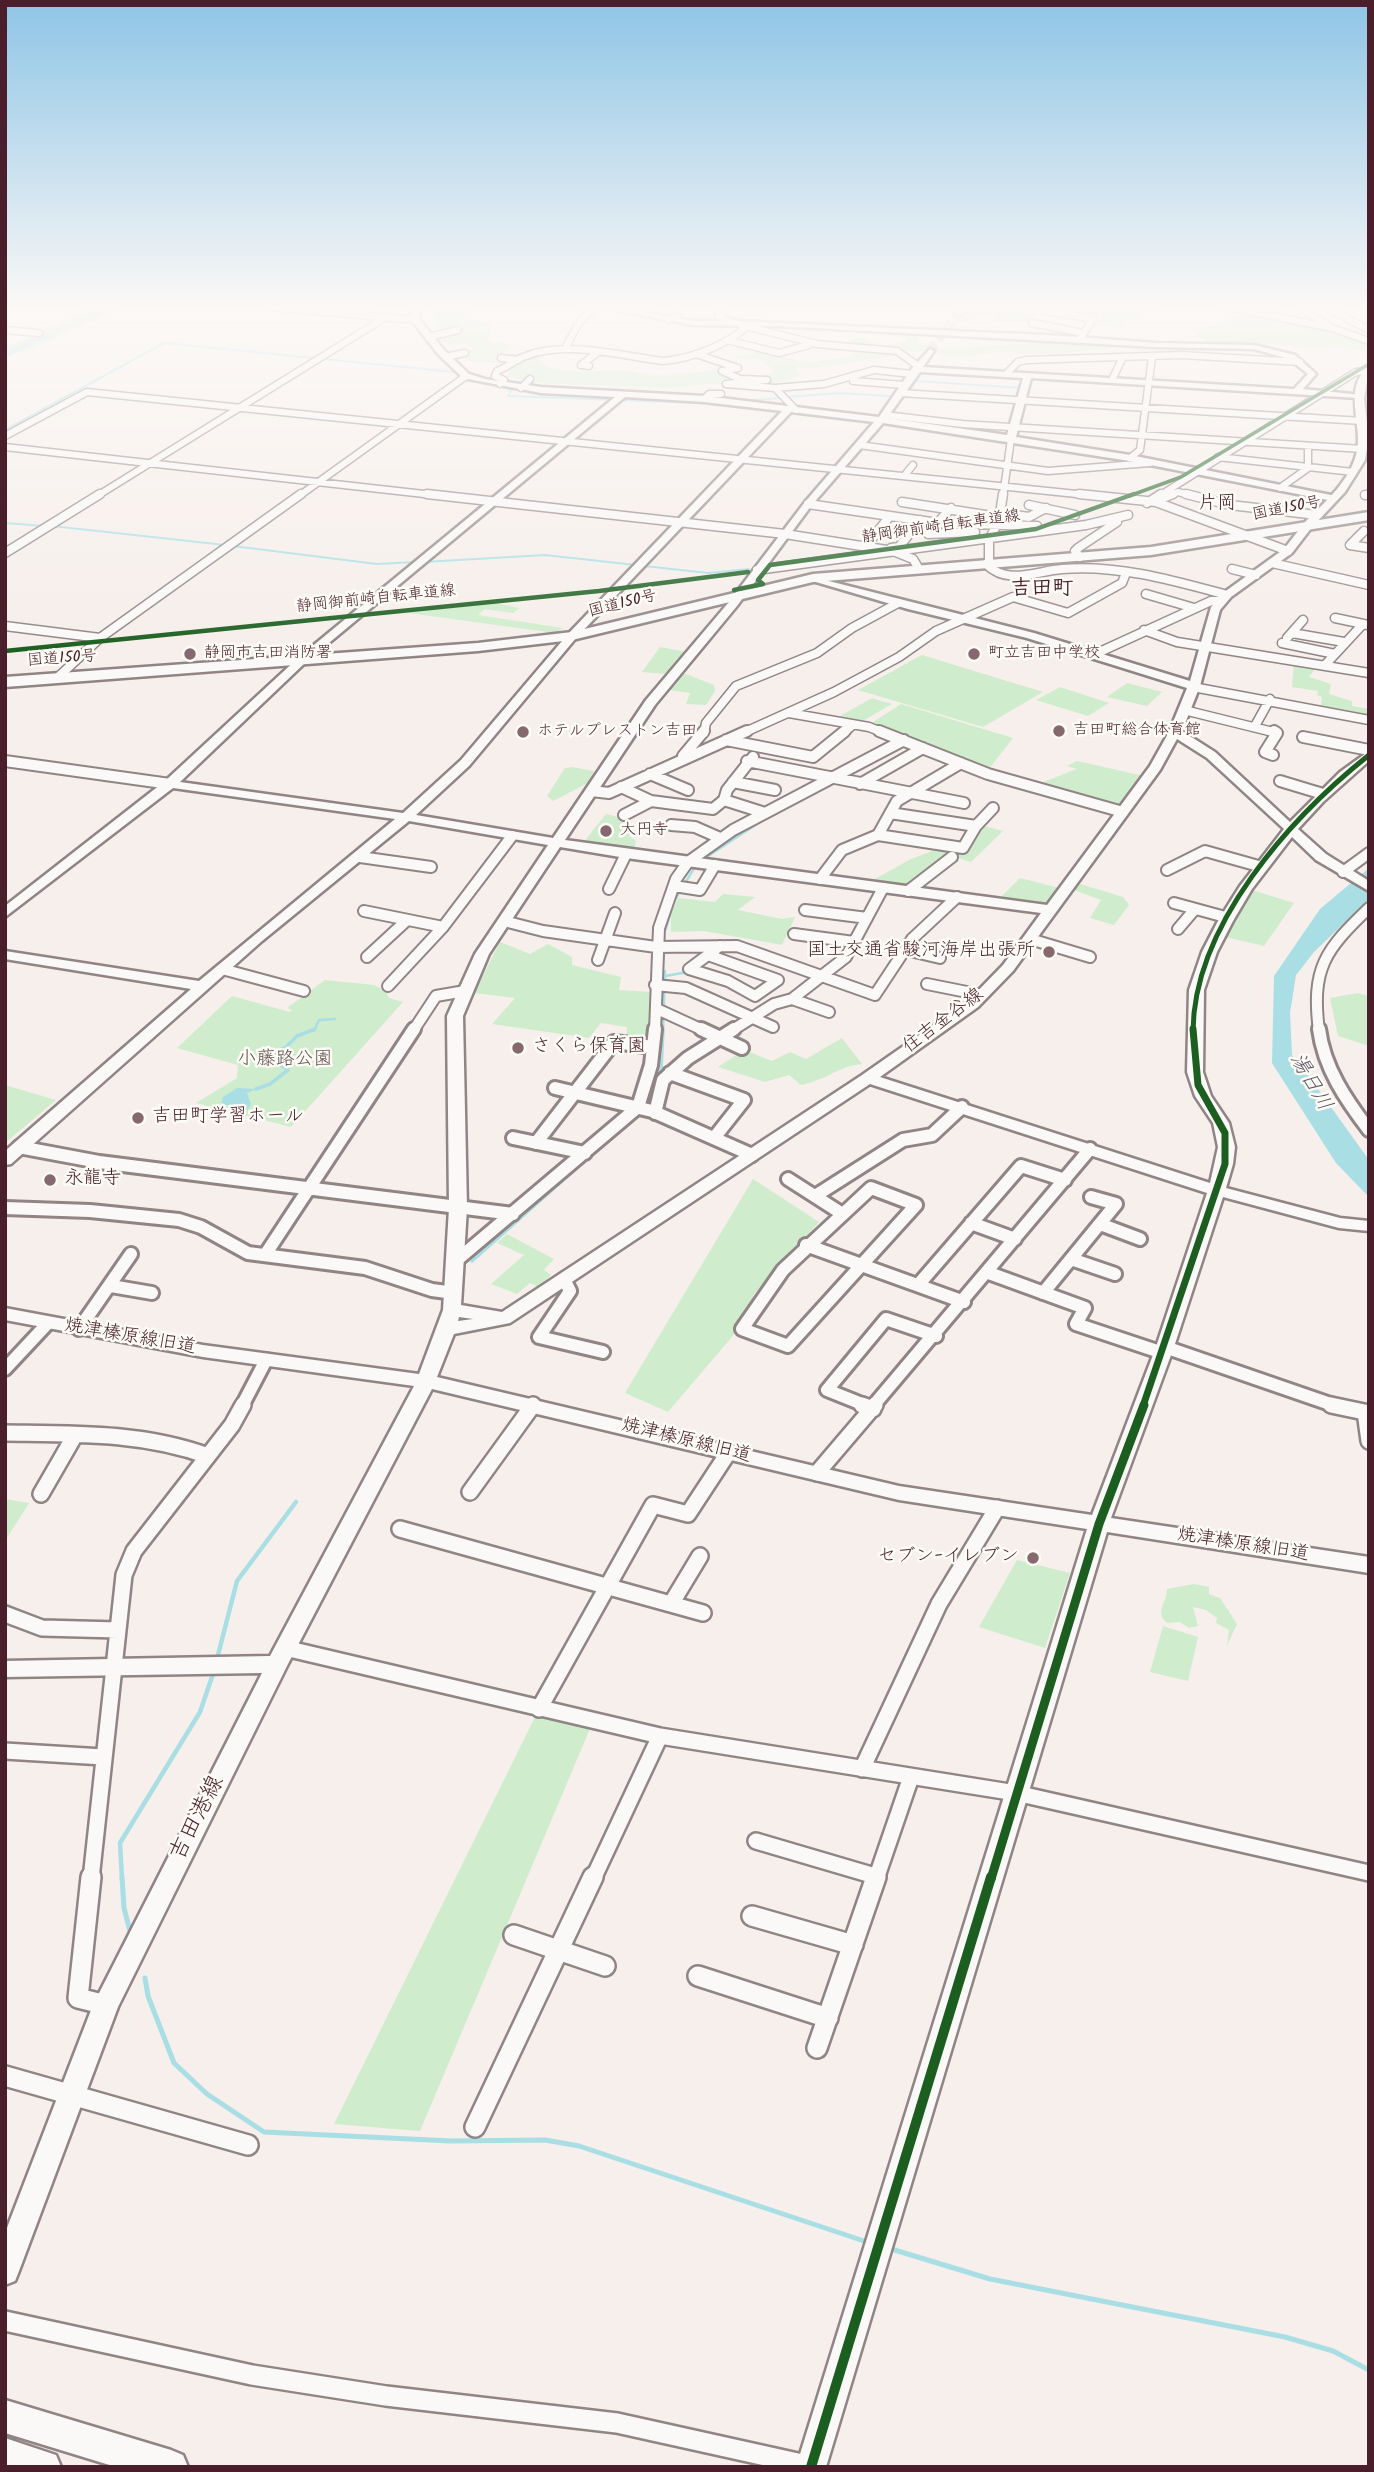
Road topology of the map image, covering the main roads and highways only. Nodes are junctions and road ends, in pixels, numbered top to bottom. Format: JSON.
{"nodes":[{"id":1,"x":1362,"y":422,"type":"edge"},
{"id":2,"x":1365,"y":450,"type":"edge"},
{"id":3,"x":1369,"y":516,"type":"edge"},
{"id":4,"x":1313,"y":519,"type":"junction"},
{"id":5,"x":5,"y":682,"type":"edge"},
{"id":6,"x":5,"y":2416,"type":"edge"},
{"id":7,"x":5,"y":2455,"type":"edge"},
{"id":8,"x":44,"y":2467,"type":"edge"},
{"id":9,"x":171,"y":2467,"type":"edge"}],
"edges":[{"from":1,"to":2,"type":"main road"},
{"from":2,"to":4,"type":"main road"},
{"from":3,"to":4,"type":"highway","name":"国道150号"},
{"from":4,"to":5,"type":"highway","name":"国道150号"},
{"from":6,"to":9,"type":"main road"},
{"from":7,"to":8,"type":"main road"}]}
